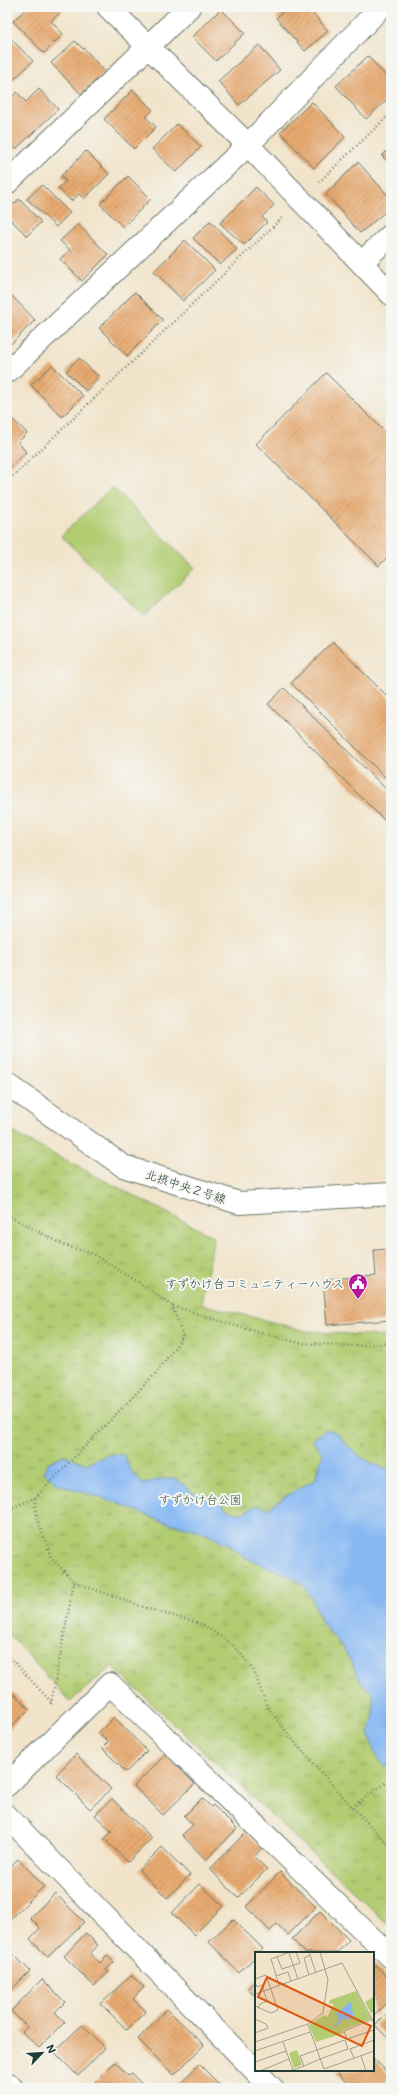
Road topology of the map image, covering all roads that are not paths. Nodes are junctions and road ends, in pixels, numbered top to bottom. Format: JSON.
{"nodes":[{"id":1,"x":108,"y":7,"type":"edge"},
{"id":2,"x":189,"y":7,"type":"edge"},
{"id":3,"x":381,"y":7,"type":"edge"},
{"id":4,"x":149,"y":47,"type":"junction"},
{"id":5,"x":248,"y":145,"type":"junction"},
{"id":6,"x":7,"y":182,"type":"edge"},
{"id":7,"x":391,"y":235,"type":"edge"},
{"id":8,"x":361,"y":263,"type":"junction"},
{"id":9,"x":391,"y":294,"type":"edge"},
{"id":10,"x":7,"y":372,"type":"edge"},
{"id":11,"x":7,"y":1084,"type":"edge"},
{"id":12,"x":391,"y":1194,"type":"edge"},
{"id":13,"x":7,"y":1785,"type":"edge"},
{"id":14,"x":7,"y":1816,"type":"edge"},
{"id":15,"x":391,"y":1957,"type":"edge"},
{"id":16,"x":255,"y":2071,"type":"edge"},
{"id":17,"x":255,"y":2071,"type":"edge"},
{"id":18,"x":7,"y":2083,"type":"edge"},
{"id":19,"x":12,"y":2088,"type":"edge"},
{"id":20,"x":272,"y":2088,"type":"edge"}],
"edges":[{"from":1,"to":4,"type":"street"},
{"from":2,"to":4,"type":"street"},
{"from":3,"to":5,"type":"street"},
{"from":4,"to":5,"type":"street"},
{"from":4,"to":6,"type":"street"},
{"from":5,"to":8,"type":"street"},
{"from":5,"to":10,"type":"street"},
{"from":7,"to":8,"type":"street"},
{"from":8,"to":9,"type":"street"},
{"from":11,"to":12,"type":"street","name":"北摂中央２号線"},
{"from":13,"to":15,"type":"street"},
{"from":14,"to":17,"type":"street"},
{"from":16,"to":20,"type":"street"},
{"from":18,"to":19,"type":"street"}]}
